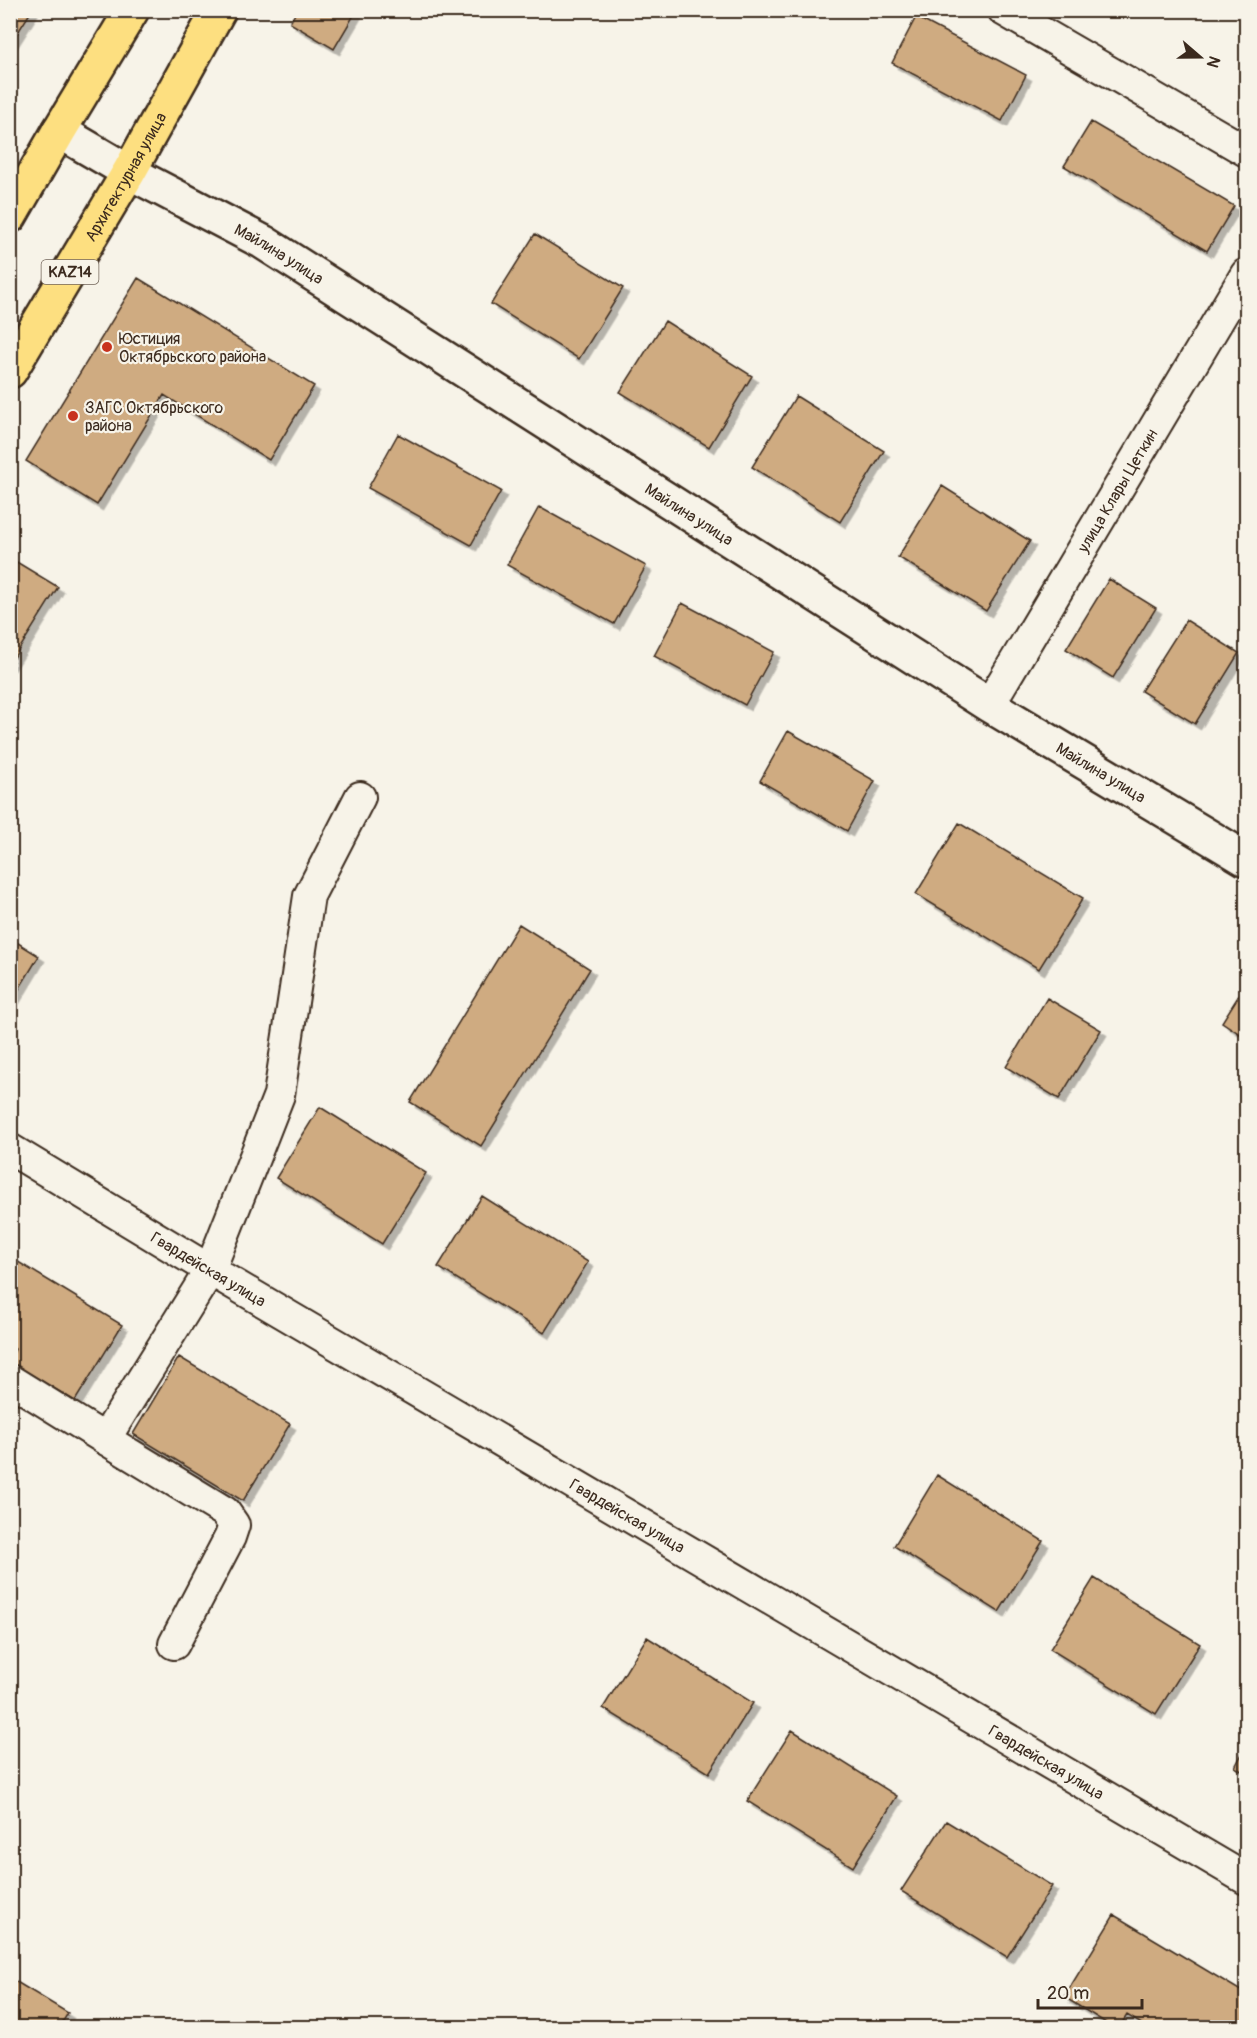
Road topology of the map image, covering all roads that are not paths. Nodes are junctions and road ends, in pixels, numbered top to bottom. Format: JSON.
{"nodes":[{"id":1,"x":132,"y":10,"type":"edge"},
{"id":2,"x":219,"y":10,"type":"edge"},
{"id":3,"x":1003,"y":10,"type":"edge"},
{"id":4,"x":59,"y":131,"type":"junction"},
{"id":5,"x":1246,"y":151,"type":"edge"},
{"id":6,"x":129,"y":172,"type":"junction"},
{"id":7,"x":10,"y":216,"type":"edge"},
{"id":8,"x":1246,"y":274,"type":"edge"},
{"id":9,"x":10,"y":371,"type":"edge"},
{"id":10,"x":989,"y":705,"type":"junction"},
{"id":11,"x":360,"y":797,"type":"dead end"},
{"id":12,"x":1246,"y":859,"type":"edge"},
{"id":13,"x":10,"y":1149,"type":"edge"},
{"id":14,"x":210,"y":1270,"type":"junction"},
{"id":15,"x":10,"y":1380,"type":"edge"},
{"id":16,"x":105,"y":1439,"type":"junction"},
{"id":17,"x":174,"y":1644,"type":"dead end"},
{"id":18,"x":1246,"y":1879,"type":"edge"}],
"edges":[{"from":1,"to":4,"type":"main road"},
{"from":2,"to":6,"type":"main road","name":"Архитектурная улица","number":"KAZ14"},
{"from":3,"to":5,"type":"street"},
{"from":4,"to":6,"type":"main road","name":"Майлина улица"},
{"from":4,"to":7,"type":"main road"},
{"from":6,"to":9,"type":"main road","name":"Архитектурная улица","number":"KAZ14"},
{"from":6,"to":10,"type":"main road","name":"Майлина улица"},
{"from":8,"to":10,"type":"street","name":"улица Клары Цеткин"},
{"from":10,"to":12,"type":"main road","name":"Майлина улица"},
{"from":11,"to":14,"type":"street"},
{"from":13,"to":14,"type":"street","name":"Гвардейская улица"},
{"from":14,"to":16,"type":"street"},
{"from":14,"to":18,"type":"street","name":"Гвардейская улица"},
{"from":15,"to":16,"type":"street"},
{"from":16,"to":17,"type":"street"}]}
